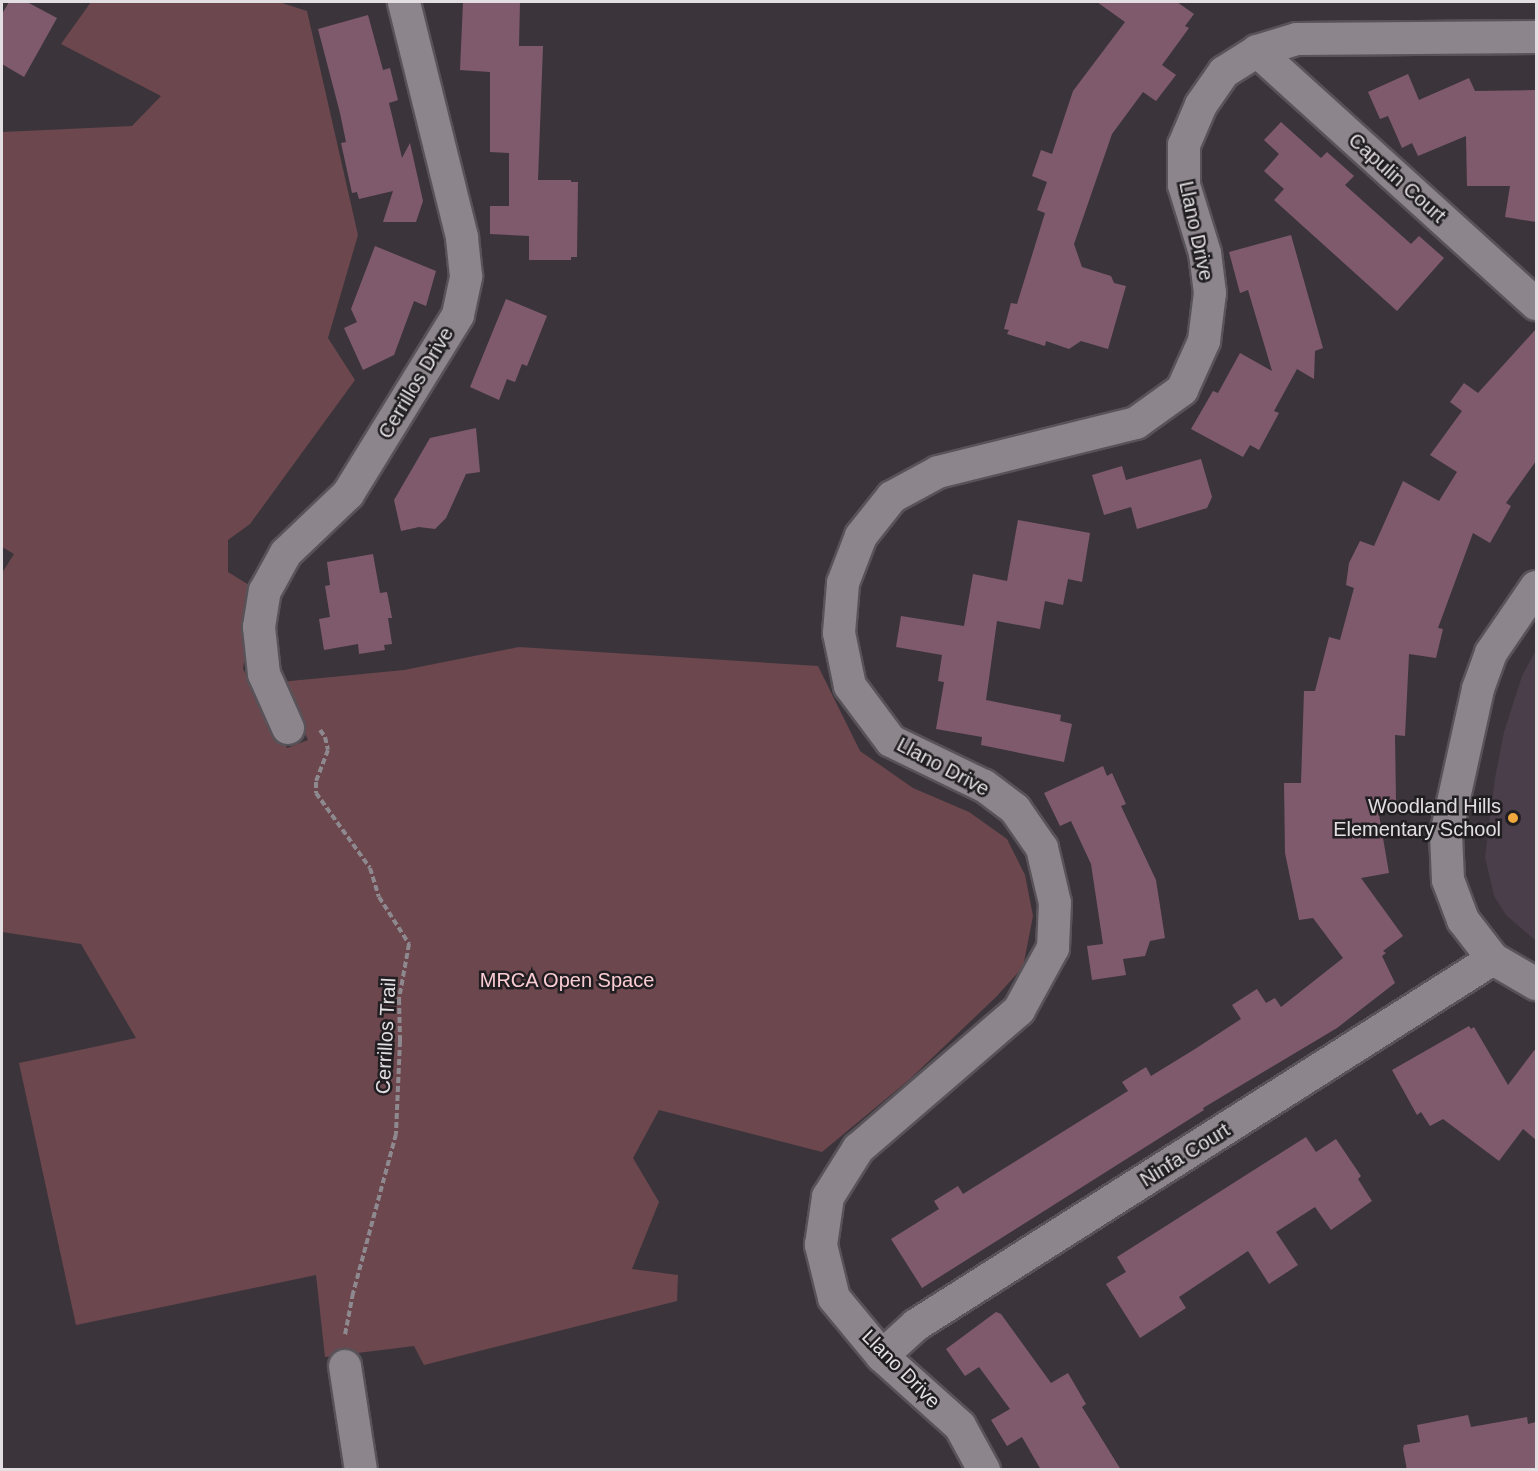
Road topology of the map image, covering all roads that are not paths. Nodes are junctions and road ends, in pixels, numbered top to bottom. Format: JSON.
{"nodes":[{"id":1,"x":404,"y":2,"type":"edge"},
{"id":2,"x":1536,"y":37,"type":"edge"},
{"id":3,"x":1257,"y":51,"type":"junction"},
{"id":4,"x":1536,"y":304,"type":"edge"},
{"id":5,"x":1536,"y":587,"type":"edge"},
{"id":6,"x":288,"y":728,"type":"road end"},
{"id":7,"x":1493,"y":959,"type":"junction"},
{"id":8,"x":1536,"y":984,"type":"edge"},
{"id":9,"x":882,"y":1356,"type":"junction"},
{"id":10,"x":345,"y":1366,"type":"road end"},
{"id":11,"x":361,"y":1470,"type":"edge"},
{"id":12,"x":984,"y":1470,"type":"edge"}],
"edges":[{"from":1,"to":6,"type":"street","name":"Cerrillos Drive"},
{"from":2,"to":3,"type":"street","name":"Llano Drive"},
{"from":3,"to":4,"type":"street","name":"Capulin Court"},
{"from":3,"to":9,"type":"street","name":"Llano Drive"},
{"from":5,"to":7,"type":"street"},
{"from":7,"to":8,"type":"street"},
{"from":7,"to":9,"type":"street","name":"Ninfa Court"},
{"from":9,"to":12,"type":"street","name":"Llano Drive"},
{"from":10,"to":11,"type":"street"}]}
